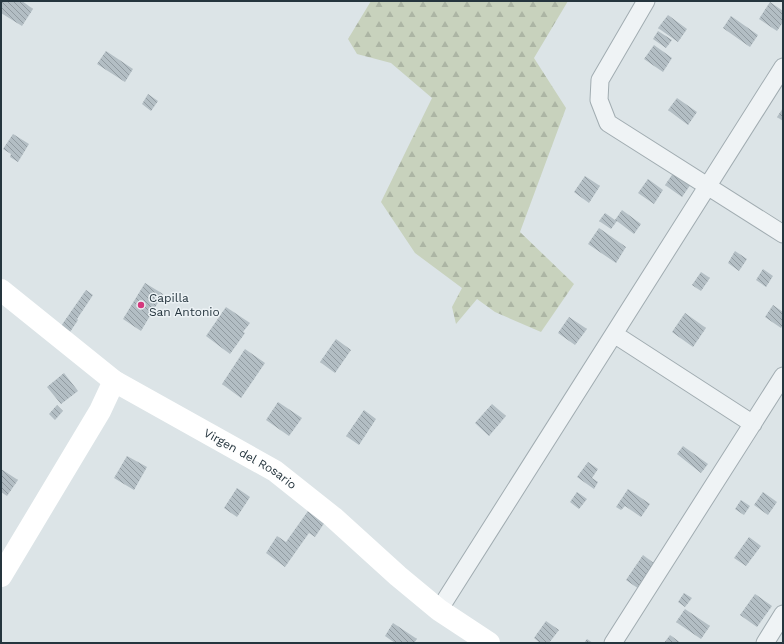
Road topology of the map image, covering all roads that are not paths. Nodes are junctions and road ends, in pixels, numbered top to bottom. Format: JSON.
{"nodes":[{"id":1,"x":646,"y":1,"type":"edge"},
{"id":2,"x":783,"y":67,"type":"edge"},
{"id":3,"x":708,"y":186,"type":"junction"},
{"id":4,"x":783,"y":234,"type":"edge"},
{"id":5,"x":1,"y":290,"type":"edge"},
{"id":6,"x":614,"y":334,"type":"junction"},
{"id":7,"x":783,"y":376,"type":"edge"},
{"id":8,"x":114,"y":381,"type":"junction"},
{"id":9,"x":753,"y":424,"type":"junction"},
{"id":10,"x":1,"y":576,"type":"edge"},
{"id":11,"x":439,"y":610,"type":"junction"},
{"id":12,"x":783,"y":614,"type":"edge"},
{"id":13,"x":489,"y":643,"type":"edge"},
{"id":14,"x":613,"y":643,"type":"edge"},
{"id":15,"x":765,"y":643,"type":"edge"}],
"edges":[{"from":1,"to":3,"type":"street"},
{"from":2,"to":3,"type":"street"},
{"from":3,"to":4,"type":"street"},
{"from":3,"to":6,"type":"street"},
{"from":5,"to":8,"type":"street","name":"Virgen del Rosario"},
{"from":6,"to":9,"type":"street"},
{"from":6,"to":11,"type":"street"},
{"from":7,"to":9,"type":"street"},
{"from":8,"to":10,"type":"street"},
{"from":8,"to":11,"type":"street","name":"Virgen del Rosario"},
{"from":9,"to":14,"type":"street"},
{"from":11,"to":13,"type":"street","name":"Virgen del Rosario"},
{"from":12,"to":15,"type":"street"}]}
